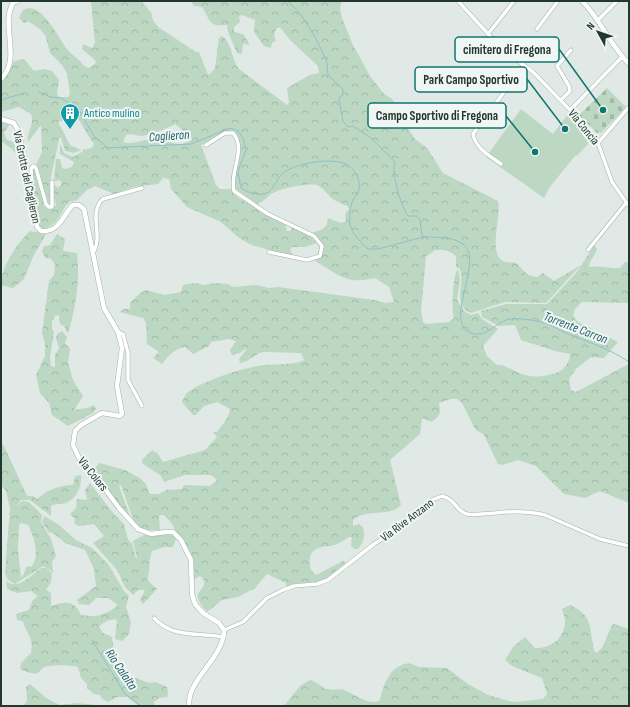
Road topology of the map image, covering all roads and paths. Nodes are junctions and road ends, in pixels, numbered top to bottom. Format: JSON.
{"nodes":[{"id":1,"x":18,"y":1,"type":"edge"},
{"id":2,"x":458,"y":1,"type":"edge"},
{"id":3,"x":514,"y":1,"type":"edge"},
{"id":4,"x":558,"y":1,"type":"edge"},
{"id":5,"x":582,"y":1,"type":"edge"},
{"id":6,"x":617,"y":1,"type":"edge"},
{"id":7,"x":598,"y":20,"type":"junction"},
{"id":8,"x":537,"y":29,"type":"dead end"},
{"id":9,"x":488,"y":34,"type":"junction"},
{"id":10,"x":571,"y":50,"type":"dead end"},
{"id":11,"x":622,"y":57,"type":"junction"},
{"id":12,"x":629,"y":64,"type":"edge"},
{"id":13,"x":524,"y":65,"type":"junction"},
{"id":14,"x":1,"y":79,"type":"edge"},
{"id":15,"x":561,"y":100,"type":"junction"},
{"id":16,"x":629,"y":107,"type":"edge"},
{"id":17,"x":570,"y":110,"type":"junction"},
{"id":18,"x":1,"y":119,"type":"edge"},
{"id":19,"x":598,"y":142,"type":"junction"},
{"id":20,"x":206,"y":145,"type":"dead end"},
{"id":21,"x":501,"y":164,"type":"dead end"},
{"id":22,"x":52,"y":182,"type":"dead end"},
{"id":23,"x":142,"y":188,"type":"dead end"},
{"id":24,"x":30,"y":190,"type":"junction"},
{"id":25,"x":624,"y":201,"type":"junction"},
{"id":26,"x":629,"y":206,"type":"edge"},
{"id":27,"x":86,"y":214,"type":"joint"},
{"id":28,"x":588,"y":250,"type":"dead end"},
{"id":29,"x":94,"y":251,"type":"junction"},
{"id":30,"x":269,"y":252,"type":"dead end"},
{"id":31,"x":118,"y":332,"type":"junction"},
{"id":32,"x":142,"y":406,"type":"dead end"},
{"id":33,"x":629,"y":546,"type":"edge"},
{"id":34,"x":154,"y":618,"type":"dead end"},
{"id":35,"x":224,"y":630,"type":"junction"},
{"id":36,"x":224,"y":637,"type":"junction"},
{"id":37,"x":189,"y":706,"type":"edge"}],
"edges":[{"from":1,"to":14,"type":"street"},
{"from":2,"to":9,"type":"street","name":"Via Concia"},
{"from":3,"to":9,"type":"street"},
{"from":4,"to":8,"type":"street"},
{"from":5,"to":7,"type":"street"},
{"from":6,"to":7,"type":"street"},
{"from":7,"to":11,"type":"street"},
{"from":9,"to":13,"type":"street","name":"Via Concia"},
{"from":10,"to":15,"type":"street","name":"Via Concia"},
{"from":11,"to":12,"type":"street"},
{"from":11,"to":17,"type":"street"},
{"from":13,"to":15,"type":"street","name":"Via Concia"},
{"from":13,"to":21,"type":"street"},
{"from":15,"to":17,"type":"street","name":"Via Concia"},
{"from":16,"to":19,"type":"street"},
{"from":17,"to":19,"type":"street","name":"Via Concia"},
{"from":18,"to":24,"type":"street","name":"Via Grotte del Caglieron"},
{"from":19,"to":25,"type":"street","name":"Via Concia"},
{"from":20,"to":30,"type":"street"},
{"from":22,"to":24,"type":"street"},
{"from":23,"to":29,"type":"street"},
{"from":24,"to":27,"type":"street","name":"Via Grotte del Caglieron"},
{"from":25,"to":26,"type":"street","name":"Via Concia"},
{"from":25,"to":28,"type":"street"},
{"from":27,"to":29,"type":"street","name":"Via Colors"},
{"from":29,"to":31,"type":"street","name":"Via Colors"},
{"from":31,"to":32,"type":"street"},
{"from":31,"to":35,"type":"street","name":"Via Colors"},
{"from":33,"to":35,"type":"street","name":"Via Rive Anzano"},
{"from":34,"to":36,"type":"street"},
{"from":35,"to":36,"type":"street"},
{"from":36,"to":37,"type":"street"}]}
